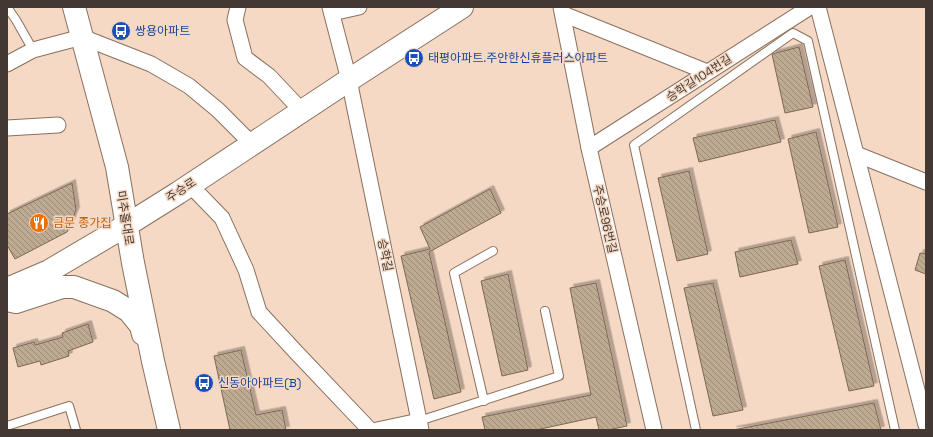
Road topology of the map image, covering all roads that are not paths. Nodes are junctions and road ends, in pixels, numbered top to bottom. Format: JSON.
{"nodes":[{"id":1,"x":7,"y":7,"type":"edge"},
{"id":2,"x":74,"y":7,"type":"edge"},
{"id":3,"x":238,"y":7,"type":"edge"},
{"id":4,"x":359,"y":7,"type":"edge"},
{"id":5,"x":462,"y":7,"type":"edge"},
{"id":6,"x":810,"y":7,"type":"edge"},
{"id":7,"x":818,"y":7,"type":"edge"},
{"id":8,"x":331,"y":10,"type":"edge"},
{"id":9,"x":562,"y":10,"type":"edge"},
{"id":10,"x":82,"y":37,"type":"junction"},
{"id":11,"x":33,"y":50,"type":"junction"},
{"id":12,"x":7,"y":64,"type":"edge"},
{"id":13,"x":707,"y":72,"type":"junction"},
{"id":14,"x":348,"y":80,"type":"junction"},
{"id":15,"x":722,"y":83,"type":"junction"},
{"id":16,"x":302,"y":110,"type":"junction"},
{"id":17,"x":58,"y":125,"type":"dead end"},
{"id":18,"x":7,"y":128,"type":"edge"},
{"id":19,"x":252,"y":144,"type":"junction"},
{"id":20,"x":589,"y":148,"type":"junction"},
{"id":21,"x":856,"y":154,"type":"junction"},
{"id":22,"x":926,"y":182,"type":"edge"},
{"id":23,"x":190,"y":185,"type":"junction"},
{"id":24,"x":127,"y":225,"type":"junction"},
{"id":25,"x":493,"y":251,"type":"dead end"},
{"id":26,"x":7,"y":289,"type":"edge"},
{"id":27,"x":7,"y":300,"type":"edge"},
{"id":28,"x":545,"y":311,"type":"dead end"},
{"id":29,"x":153,"y":361,"type":"junction"},
{"id":30,"x":921,"y":388,"type":"edge"},
{"id":31,"x":484,"y":401,"type":"junction"},
{"id":32,"x":420,"y":425,"type":"edge"},
{"id":33,"x":926,"y":425,"type":"edge"},
{"id":34,"x":7,"y":426,"type":"edge"},
{"id":35,"x":76,"y":430,"type":"edge"},
{"id":36,"x":169,"y":430,"type":"edge"},
{"id":37,"x":370,"y":430,"type":"edge"},
{"id":38,"x":377,"y":430,"type":"edge"},
{"id":39,"x":654,"y":430,"type":"edge"},
{"id":40,"x":696,"y":430,"type":"edge"},
{"id":41,"x":896,"y":430,"type":"edge"}],
"edges":[{"from":1,"to":11,"type":"lane"},
{"from":2,"to":10,"type":"street","name":"미추홀대로"},
{"from":3,"to":16,"type":"street"},
{"from":4,"to":8,"type":"street"},
{"from":5,"to":14,"type":"street","name":"주승로"},
{"from":6,"to":13,"type":"street","name":"승학길104번길"},
{"from":7,"to":21,"type":"street"},
{"from":8,"to":14,"type":"street"},
{"from":9,"to":13,"type":"street"},
{"from":9,"to":20,"type":"street","name":"주승로96번길"},
{"from":10,"to":11,"type":"street"},
{"from":10,"to":19,"type":"street"},
{"from":10,"to":24,"type":"street","name":"미추홀대로"},
{"from":11,"to":12,"type":"street"},
{"from":13,"to":15,"type":"lane"},
{"from":13,"to":20,"type":"street","name":"승학길104번길"},
{"from":14,"to":16,"type":"street","name":"주승로"},
{"from":14,"to":32,"type":"street","name":"승학길"},
{"from":15,"to":40,"type":"lane"},
{"from":15,"to":41,"type":"lane"},
{"from":16,"to":19,"type":"street","name":"주승로"},
{"from":17,"to":18,"type":"street"},
{"from":19,"to":23,"type":"street","name":"주승로"},
{"from":20,"to":39,"type":"street","name":"주승로96번길"},
{"from":21,"to":22,"type":"street"},
{"from":21,"to":30,"type":"street"},
{"from":23,"to":24,"type":"street","name":"주승로"},
{"from":23,"to":37,"type":"street"},
{"from":24,"to":26,"type":"street","name":"주승로"},
{"from":24,"to":29,"type":"street","name":"미추홀대로"},
{"from":25,"to":31,"type":"lane"},
{"from":27,"to":29,"type":"street"},
{"from":28,"to":31,"type":"lane"},
{"from":29,"to":36,"type":"street","name":"미추홀대로"},
{"from":30,"to":33,"type":"street"},
{"from":31,"to":32,"type":"lane"},
{"from":32,"to":38,"type":"street"},
{"from":34,"to":35,"type":"lane"}]}
